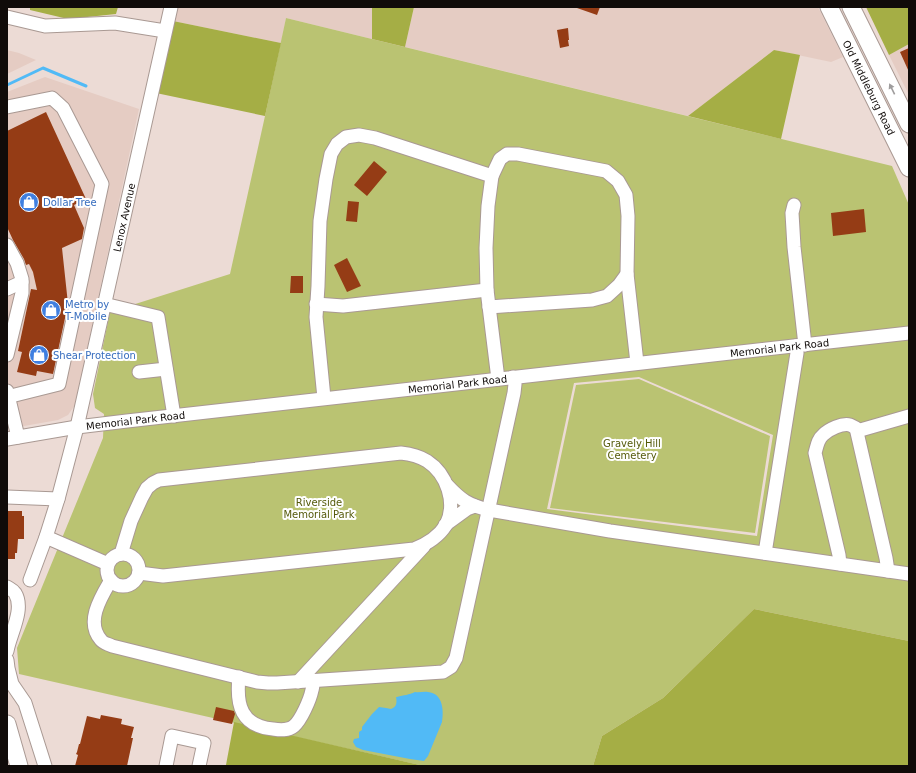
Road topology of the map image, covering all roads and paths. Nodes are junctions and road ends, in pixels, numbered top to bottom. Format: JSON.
{"nodes":[{"id":1,"x":171,"y":7,"type":"edge"},
{"id":2,"x":851,"y":8,"type":"edge"},
{"id":3,"x":832,"y":13,"type":"edge"},
{"id":4,"x":7,"y":17,"type":"edge"},
{"id":5,"x":165,"y":31,"type":"junction"},
{"id":6,"x":7,"y":107,"type":"edge"},
{"id":7,"x":909,"y":124,"type":"edge"},
{"id":8,"x":909,"y":168,"type":"edge"},
{"id":9,"x":492,"y":176,"type":"junction"},
{"id":10,"x":794,"y":205,"type":"dead end"},
{"id":11,"x":9,"y":252,"type":"edge"},
{"id":12,"x":627,"y":274,"type":"junction"},
{"id":13,"x":22,"y":282,"type":"junction"},
{"id":14,"x":7,"y":289,"type":"edge"},
{"id":15,"x":487,"y":290,"type":"junction"},
{"id":16,"x":104,"y":304,"type":"junction"},
{"id":17,"x":316,"y":304,"type":"junction"},
{"id":18,"x":489,"y":307,"type":"junction"},
{"id":19,"x":12,"y":316,"type":"edge"},
{"id":20,"x":909,"y":333,"type":"edge"},
{"id":21,"x":800,"y":345,"type":"junction"},
{"id":22,"x":7,"y":355,"type":"edge"},
{"id":23,"x":637,"y":363,"type":"junction"},
{"id":24,"x":166,"y":369,"type":"junction"},
{"id":25,"x":139,"y":372,"type":"dead end"},
{"id":26,"x":513,"y":377,"type":"junction"},
{"id":27,"x":498,"y":379,"type":"junction"},
{"id":28,"x":8,"y":395,"type":"edge"},
{"id":29,"x":324,"y":398,"type":"junction"},
{"id":30,"x":174,"y":416,"type":"junction"},
{"id":31,"x":909,"y":416,"type":"edge"},
{"id":32,"x":77,"y":427,"type":"junction"},
{"id":33,"x":857,"y":431,"type":"junction"},
{"id":34,"x":13,"y":438,"type":"edge"},
{"id":35,"x":447,"y":485,"type":"junction"},
{"id":36,"x":7,"y":497,"type":"edge"},
{"id":37,"x":58,"y":499,"type":"junction"},
{"id":38,"x":475,"y":506,"type":"junction"},
{"id":39,"x":489,"y":510,"type":"junction"},
{"id":40,"x":446,"y":525,"type":"junction"},
{"id":41,"x":46,"y":537,"type":"junction"},
{"id":42,"x":425,"y":545,"type":"junction"},
{"id":43,"x":764,"y":553,"type":"junction"},
{"id":44,"x":121,"y":554,"type":"junction"},
{"id":45,"x":108,"y":564,"type":"junction"},
{"id":46,"x":840,"y":564,"type":"junction"},
{"id":47,"x":888,"y":571,"type":"junction"},
{"id":48,"x":139,"y":573,"type":"junction"},
{"id":49,"x":909,"y":574,"type":"edge"},
{"id":50,"x":30,"y":580,"type":"dead end"},
{"id":51,"x":110,"y":580,"type":"junction"},
{"id":52,"x":7,"y":587,"type":"edge"},
{"id":53,"x":7,"y":651,"type":"edge"},
{"id":54,"x":7,"y":660,"type":"edge"},
{"id":55,"x":239,"y":677,"type":"junction"},
{"id":56,"x":313,"y":681,"type":"junction"},
{"id":57,"x":298,"y":682,"type":"junction"},
{"id":58,"x":7,"y":724,"type":"edge"},
{"id":59,"x":14,"y":759,"type":"edge"},
{"id":60,"x":45,"y":766,"type":"edge"},
{"id":61,"x":166,"y":766,"type":"edge"},
{"id":62,"x":199,"y":766,"type":"edge"}],
"edges":[{"from":1,"to":5,"type":"street","name":"Lenox Avenue"},
{"from":2,"to":3,"type":"main road"},
{"from":7,"to":2,"type":"main road","name":"Old Middleburg Road","one_way":true},
{"from":3,"to":8,"type":"main road","name":"Old Middleburg Road"},
{"from":4,"to":5,"type":"street"},
{"from":5,"to":16,"type":"street","name":"Lenox Avenue"},
{"from":6,"to":28,"type":"street"},
{"from":9,"to":12,"type":"street"},
{"from":9,"to":15,"type":"street"},
{"from":9,"to":17,"type":"street"},
{"from":10,"to":21,"type":"street"},
{"from":11,"to":13,"type":"street"},
{"from":12,"to":18,"type":"street"},
{"from":12,"to":23,"type":"street"},
{"from":13,"to":14,"type":"street"},
{"from":13,"to":19,"type":"street"},
{"from":15,"to":17,"type":"street"},
{"from":15,"to":18,"type":"street"},
{"from":16,"to":24,"type":"street"},
{"from":16,"to":32,"type":"street","name":"Lenox Avenue"},
{"from":17,"to":29,"type":"street"},
{"from":18,"to":27,"type":"street"},
{"from":19,"to":22,"type":"street"},
{"from":20,"to":21,"type":"street","name":"Memorial Park Road"},
{"from":21,"to":23,"type":"street","name":"Memorial Park Road"},
{"from":21,"to":43,"type":"street"},
{"from":23,"to":26,"type":"street","name":"Memorial Park Road"},
{"from":24,"to":25,"type":"street"},
{"from":24,"to":30,"type":"street"},
{"from":26,"to":27,"type":"street","name":"Memorial Park Road"},
{"from":26,"to":39,"type":"street"},
{"from":27,"to":29,"type":"street","name":"Memorial Park Road"},
{"from":28,"to":34,"type":"street"},
{"from":29,"to":30,"type":"street","name":"Memorial Park Road"},
{"from":30,"to":32,"type":"street","name":"Memorial Park Road"},
{"from":31,"to":33,"type":"street"},
{"from":32,"to":34,"type":"street","name":"Memorial Park Road"},
{"from":32,"to":37,"type":"street","name":"Lenox Avenue"},
{"from":33,"to":46,"type":"street"},
{"from":33,"to":47,"type":"street"},
{"from":35,"to":38,"type":"street"},
{"from":35,"to":40,"type":"street"},
{"from":35,"to":44,"type":"street"},
{"from":36,"to":37,"type":"street"},
{"from":37,"to":41,"type":"street","name":"Lenox Avenue"},
{"from":38,"to":39,"type":"street"},
{"from":38,"to":40,"type":"street"},
{"from":39,"to":43,"type":"street"},
{"from":39,"to":56,"type":"street"},
{"from":40,"to":42,"type":"street"},
{"from":41,"to":45,"type":"street"},
{"from":41,"to":50,"type":"street","name":"Lenox Avenue"},
{"from":42,"to":48,"type":"street"},
{"from":42,"to":57,"type":"street"},
{"from":43,"to":46,"type":"street"},
{"from":44,"to":45,"type":"street"},
{"from":44,"to":48,"type":"street"},
{"from":45,"to":51,"type":"street"},
{"from":46,"to":47,"type":"street"},
{"from":47,"to":49,"type":"street"},
{"from":48,"to":51,"type":"street"},
{"from":51,"to":55,"type":"street"},
{"from":52,"to":53,"type":"street"},
{"from":54,"to":60,"type":"street"},
{"from":55,"to":56,"type":"street"},
{"from":55,"to":57,"type":"street"},
{"from":56,"to":57,"type":"street"},
{"from":58,"to":59,"type":"main road"},
{"from":61,"to":62,"type":"street"}]}
